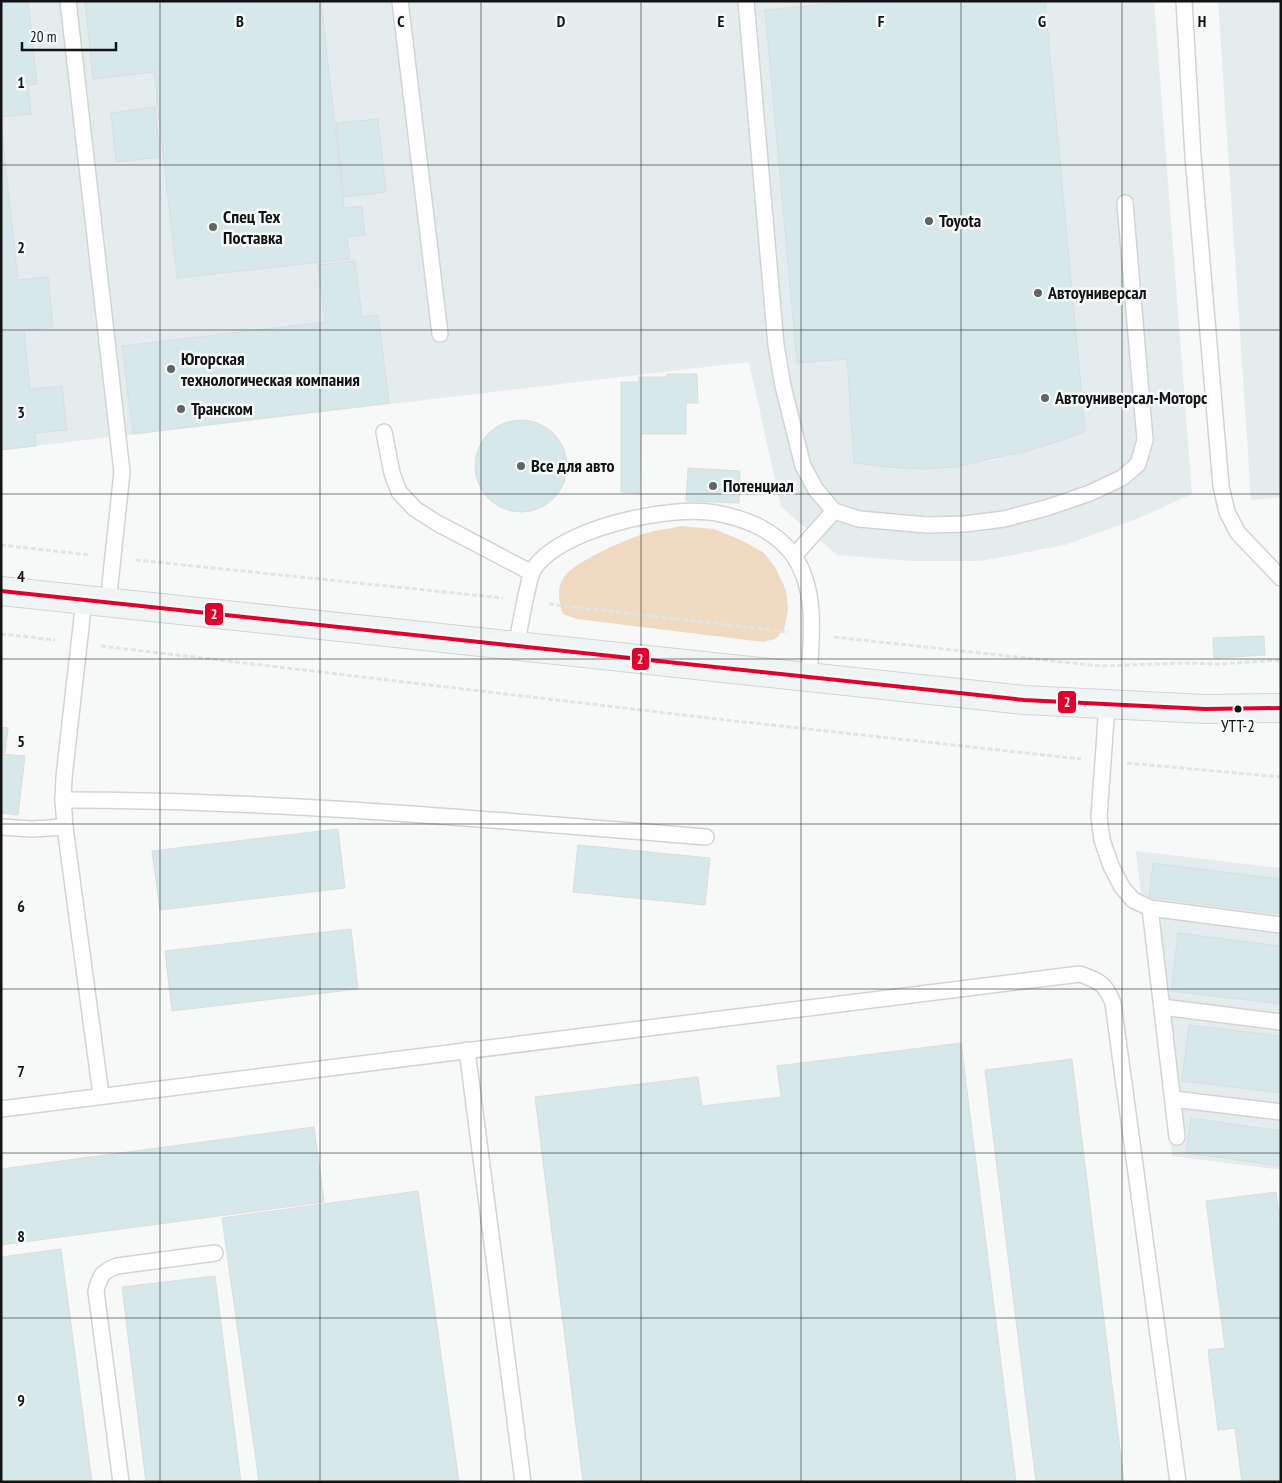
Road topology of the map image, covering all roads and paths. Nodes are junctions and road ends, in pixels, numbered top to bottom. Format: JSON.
{"nodes":[{"id":1,"x":68,"y":1,"type":"edge"},
{"id":2,"x":400,"y":1,"type":"edge"},
{"id":3,"x":746,"y":1,"type":"edge"},
{"id":4,"x":1184,"y":1,"type":"edge"},
{"id":5,"x":1125,"y":202,"type":"dead end"},
{"id":6,"x":440,"y":334,"type":"dead end"},
{"id":7,"x":384,"y":432,"type":"dead end"},
{"id":8,"x":834,"y":511,"type":"junction"},
{"id":9,"x":1,"y":545,"type":"edge"},
{"id":10,"x":794,"y":556,"type":"junction"},
{"id":11,"x":113,"y":558,"type":"junction"},
{"id":12,"x":532,"y":572,"type":"junction"},
{"id":13,"x":1281,"y":578,"type":"edge"},
{"id":14,"x":1,"y":591,"type":"edge"},
{"id":15,"x":525,"y":601,"type":"junction"},
{"id":16,"x":96,"y":602,"type":"junction"},
{"id":17,"x":1,"y":634,"type":"edge"},
{"id":18,"x":812,"y":635,"type":"junction"},
{"id":19,"x":79,"y":643,"type":"junction"},
{"id":20,"x":516,"y":646,"type":"junction"},
{"id":21,"x":1281,"y":660,"type":"edge"},
{"id":22,"x":809,"y":678,"type":"junction"},
{"id":23,"x":1107,"y":705,"type":"junction"},
{"id":24,"x":1281,"y":708,"type":"edge"},
{"id":25,"x":1103,"y":761,"type":"junction"},
{"id":26,"x":1281,"y":777,"type":"edge"},
{"id":27,"x":63,"y":800,"type":"junction"},
{"id":28,"x":1,"y":827,"type":"edge"},
{"id":29,"x":65,"y":828,"type":"junction"},
{"id":30,"x":706,"y":837,"type":"dead end"},
{"id":31,"x":1150,"y":908,"type":"junction"},
{"id":32,"x":1281,"y":925,"type":"edge"},
{"id":33,"x":1162,"y":1007,"type":"junction"},
{"id":34,"x":1281,"y":1022,"type":"edge"},
{"id":35,"x":467,"y":1050,"type":"junction"},
{"id":36,"x":101,"y":1095,"type":"junction"},
{"id":37,"x":1173,"y":1099,"type":"junction"},
{"id":38,"x":1,"y":1109,"type":"edge"},
{"id":39,"x":1281,"y":1112,"type":"edge"},
{"id":40,"x":1177,"y":1137,"type":"dead end"},
{"id":41,"x":215,"y":1253,"type":"dead end"},
{"id":42,"x":121,"y":1482,"type":"edge"},
{"id":43,"x":523,"y":1482,"type":"edge"},
{"id":44,"x":1178,"y":1482,"type":"edge"}],
"edges":[{"from":1,"to":11,"type":"lane"},
{"from":2,"to":6,"type":"lane"},
{"from":3,"to":8,"type":"lane"},
{"from":4,"to":13,"type":"lane"},
{"from":5,"to":8,"type":"lane"},
{"from":7,"to":12,"type":"lane"},
{"from":8,"to":10,"type":"lane"},
{"from":9,"to":11,"type":"path"},
{"from":10,"to":12,"type":"lane"},
{"from":10,"to":18,"type":"lane"},
{"from":11,"to":15,"type":"path"},
{"from":11,"to":16,"type":"lane"},
{"from":12,"to":15,"type":"lane"},
{"from":14,"to":16,"type":"main road"},
{"from":15,"to":18,"type":"path"},
{"from":15,"to":20,"type":"lane"},
{"from":16,"to":19,"type":"lane"},
{"from":16,"to":20,"type":"main road"},
{"from":17,"to":19,"type":"path"},
{"from":18,"to":21,"type":"path"},
{"from":18,"to":22,"type":"lane"},
{"from":19,"to":25,"type":"path"},
{"from":19,"to":27,"type":"lane"},
{"from":20,"to":22,"type":"main road"},
{"from":22,"to":23,"type":"main road"},
{"from":23,"to":24,"type":"main road"},
{"from":23,"to":25,"type":"lane"},
{"from":25,"to":26,"type":"path"},
{"from":25,"to":31,"type":"lane"},
{"from":27,"to":29,"type":"lane"},
{"from":27,"to":30,"type":"lane"},
{"from":28,"to":29,"type":"lane"},
{"from":29,"to":36,"type":"lane"},
{"from":31,"to":32,"type":"lane"},
{"from":31,"to":33,"type":"lane"},
{"from":33,"to":34,"type":"lane"},
{"from":33,"to":37,"type":"lane"},
{"from":35,"to":36,"type":"lane"},
{"from":35,"to":43,"type":"lane"},
{"from":35,"to":44,"type":"lane"},
{"from":36,"to":38,"type":"lane"},
{"from":37,"to":39,"type":"lane"},
{"from":37,"to":40,"type":"lane"},
{"from":41,"to":42,"type":"lane"}]}
